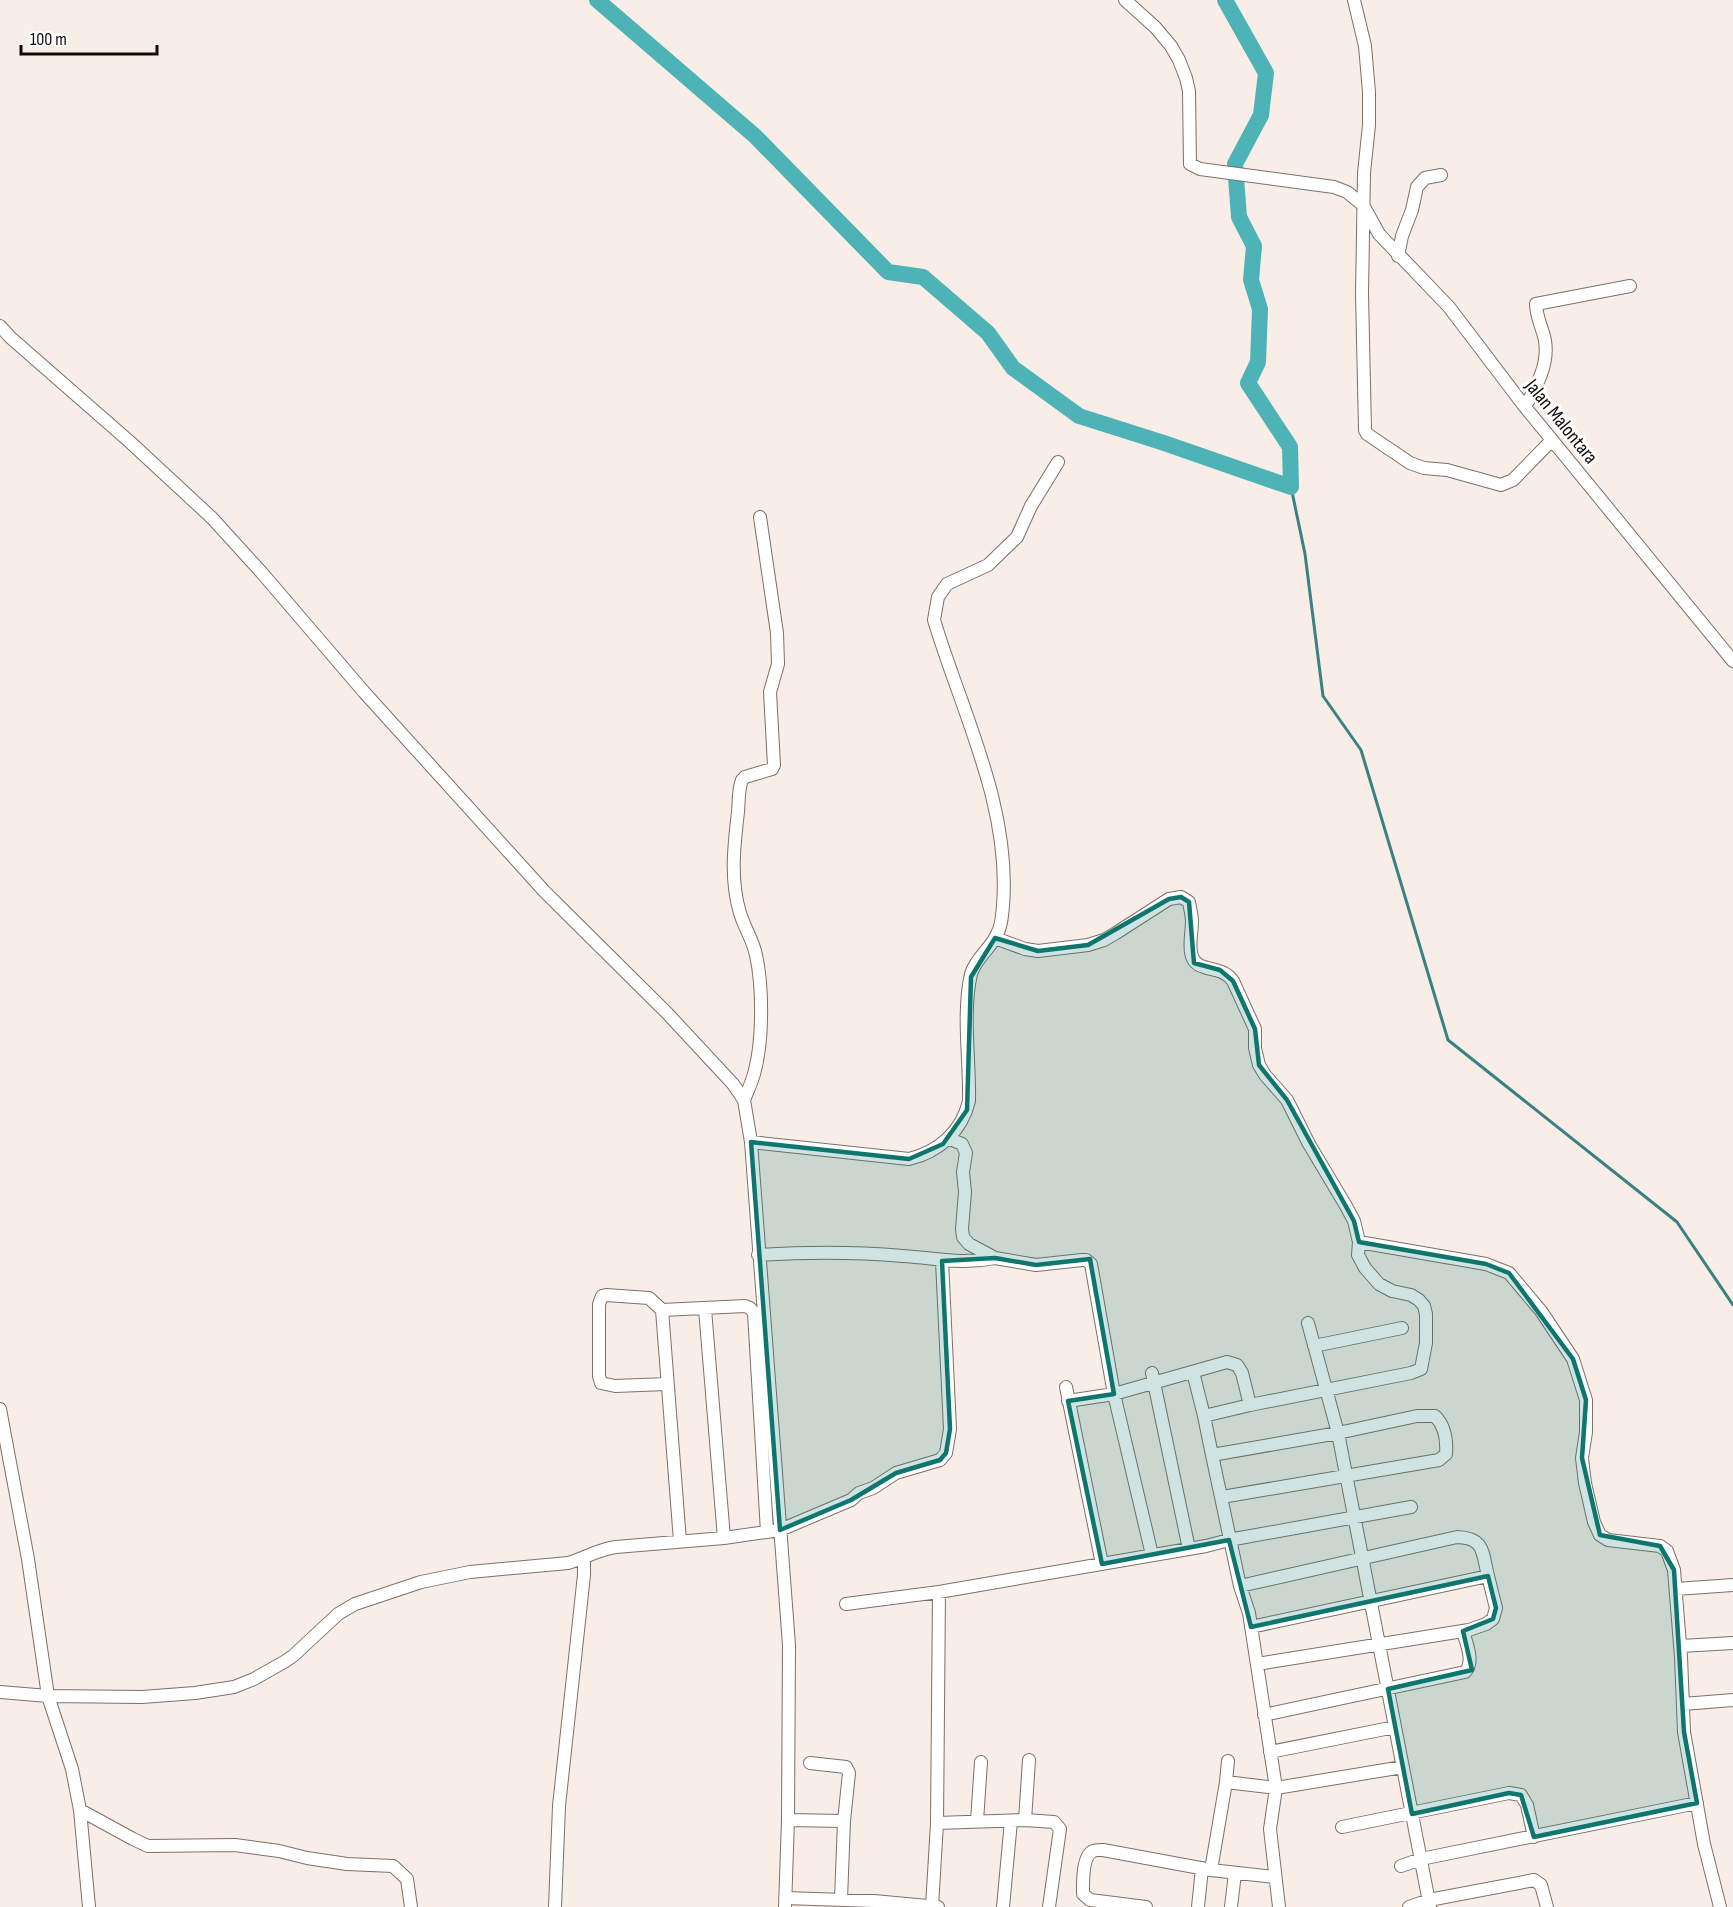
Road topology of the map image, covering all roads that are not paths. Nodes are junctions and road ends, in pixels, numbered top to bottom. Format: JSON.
{"nodes":[{"id":1,"x":1125,"y":0,"type":"edge"},
{"id":2,"x":1354,"y":0,"type":"edge"},
{"id":3,"x":1441,"y":175,"type":"dead end"},
{"id":4,"x":1364,"y":205,"type":"junction"},
{"id":5,"x":1398,"y":256,"type":"junction"},
{"id":6,"x":1630,"y":286,"type":"dead end"},
{"id":7,"x":0,"y":326,"type":"edge"},
{"id":8,"x":1525,"y":407,"type":"junction"},
{"id":9,"x":1552,"y":440,"type":"junction"},
{"id":10,"x":1058,"y":462,"type":"dead end"},
{"id":11,"x":760,"y":517,"type":"dead end"},
{"id":12,"x":1733,"y":661,"type":"edge"},
{"id":13,"x":995,"y":938,"type":"junction"},
{"id":14,"x":744,"y":1100,"type":"junction"},
{"id":15,"x":950,"y":1139,"type":"junction"},
{"id":16,"x":751,"y":1142,"type":"junction"},
{"id":17,"x":1359,"y":1242,"type":"junction"},
{"id":18,"x":759,"y":1255,"type":"junction"},
{"id":19,"x":995,"y":1258,"type":"junction"},
{"id":20,"x":942,"y":1261,"type":"junction"},
{"id":21,"x":705,"y":1309,"type":"junction"},
{"id":22,"x":662,"y":1310,"type":"junction"},
{"id":23,"x":1308,"y":1323,"type":"dead end"},
{"id":24,"x":1402,"y":1328,"type":"dead end"},
{"id":25,"x":1314,"y":1346,"type":"junction"},
{"id":26,"x":1193,"y":1372,"type":"junction"},
{"id":27,"x":1153,"y":1378,"type":"junction"},
{"id":28,"x":667,"y":1384,"type":"junction"},
{"id":29,"x":1066,"y":1387,"type":"dead end"},
{"id":30,"x":1326,"y":1390,"type":"junction"},
{"id":31,"x":1114,"y":1394,"type":"junction"},
{"id":32,"x":1068,"y":1401,"type":"junction"},
{"id":33,"x":1250,"y":1405,"type":"junction"},
{"id":34,"x":0,"y":1409,"type":"edge"},
{"id":35,"x":1204,"y":1416,"type":"junction"},
{"id":36,"x":1338,"y":1433,"type":"junction"},
{"id":37,"x":1212,"y":1455,"type":"junction"},
{"id":38,"x":1347,"y":1476,"type":"junction"},
{"id":39,"x":1222,"y":1497,"type":"junction"},
{"id":40,"x":1411,"y":1506,"type":"dead end"},
{"id":41,"x":1355,"y":1517,"type":"junction"},
{"id":42,"x":774,"y":1531,"type":"junction"},
{"id":43,"x":724,"y":1538,"type":"junction"},
{"id":44,"x":1229,"y":1540,"type":"junction"},
{"id":45,"x":680,"y":1542,"type":"junction"},
{"id":46,"x":1189,"y":1549,"type":"junction"},
{"id":47,"x":1152,"y":1555,"type":"junction"},
{"id":48,"x":1363,"y":1558,"type":"junction"},
{"id":49,"x":584,"y":1559,"type":"junction"},
{"id":50,"x":1102,"y":1564,"type":"junction"},
{"id":51,"x":1488,"y":1576,"type":"junction"},
{"id":52,"x":1733,"y":1586,"type":"edge"},
{"id":53,"x":1240,"y":1587,"type":"junction"},
{"id":54,"x":1676,"y":1589,"type":"junction"},
{"id":55,"x":939,"y":1592,"type":"junction"},
{"id":56,"x":1371,"y":1602,"type":"junction"},
{"id":57,"x":846,"y":1604,"type":"dead end"},
{"id":58,"x":1251,"y":1627,"type":"junction"},
{"id":59,"x":1463,"y":1630,"type":"junction"},
{"id":60,"x":1733,"y":1642,"type":"edge"},
{"id":61,"x":1379,"y":1644,"type":"junction"},
{"id":62,"x":1681,"y":1646,"type":"junction"},
{"id":63,"x":1257,"y":1664,"type":"junction"},
{"id":64,"x":1388,"y":1689,"type":"junction"},
{"id":65,"x":0,"y":1692,"type":"edge"},
{"id":66,"x":48,"y":1696,"type":"junction"},
{"id":67,"x":1733,"y":1700,"type":"edge"},
{"id":68,"x":1683,"y":1704,"type":"junction"},
{"id":69,"x":1264,"y":1714,"type":"junction"},
{"id":70,"x":1395,"y":1727,"type":"junction"},
{"id":71,"x":1270,"y":1752,"type":"junction"},
{"id":72,"x":1029,"y":1760,"type":"dead end"},
{"id":73,"x":1228,"y":1761,"type":"dead end"},
{"id":74,"x":981,"y":1762,"type":"dead end"},
{"id":75,"x":810,"y":1763,"type":"dead end"},
{"id":76,"x":1403,"y":1767,"type":"junction"},
{"id":77,"x":1226,"y":1782,"type":"junction"},
{"id":78,"x":1276,"y":1788,"type":"junction"},
{"id":79,"x":1697,"y":1803,"type":"junction"},
{"id":80,"x":80,"y":1810,"type":"junction"},
{"id":81,"x":1412,"y":1814,"type":"junction"},
{"id":82,"x":788,"y":1820,"type":"junction"},
{"id":83,"x":1025,"y":1820,"type":"junction"},
{"id":84,"x":844,"y":1821,"type":"junction"},
{"id":85,"x":977,"y":1821,"type":"junction"},
{"id":86,"x":1011,"y":1821,"type":"junction"},
{"id":87,"x":937,"y":1823,"type":"junction"},
{"id":88,"x":1342,"y":1827,"type":"dead end"},
{"id":89,"x":1534,"y":1837,"type":"junction"},
{"id":90,"x":1421,"y":1859,"type":"junction"},
{"id":91,"x":1401,"y":1866,"type":"dead end"},
{"id":92,"x":1207,"y":1869,"type":"junction"},
{"id":93,"x":1236,"y":1873,"type":"junction"},
{"id":94,"x":1275,"y":1877,"type":"junction"},
{"id":95,"x":841,"y":1899,"type":"junction"},
{"id":96,"x":785,"y":1903,"type":"edge"},
{"id":97,"x":874,"y":1904,"type":"edge"},
{"id":98,"x":1429,"y":1904,"type":"edge"},
{"id":99,"x":89,"y":1907,"type":"edge"},
{"id":100,"x":411,"y":1907,"type":"edge"},
{"id":101,"x":555,"y":1907,"type":"edge"},
{"id":102,"x":934,"y":1907,"type":"edge"},
{"id":103,"x":1003,"y":1907,"type":"edge"},
{"id":104,"x":1049,"y":1907,"type":"edge"},
{"id":105,"x":1146,"y":1907,"type":"edge"},
{"id":106,"x":1198,"y":1907,"type":"edge"},
{"id":107,"x":1231,"y":1907,"type":"edge"},
{"id":108,"x":1279,"y":1907,"type":"edge"},
{"id":109,"x":1409,"y":1907,"type":"edge"},
{"id":110,"x":1547,"y":1907,"type":"edge"},
{"id":111,"x":1720,"y":1907,"type":"edge"}],
"edges":[{"from":1,"to":4,"type":"street"},
{"from":2,"to":4,"type":"street"},
{"from":3,"to":5,"type":"street"},
{"from":4,"to":5,"type":"street","name":"Jalan Malontara"},
{"from":4,"to":9,"type":"street"},
{"from":5,"to":8,"type":"street","name":"Jalan Malontara"},
{"from":6,"to":8,"type":"street"},
{"from":7,"to":14,"type":"street"},
{"from":8,"to":9,"type":"street","name":"Jalan Malontara"},
{"from":9,"to":12,"type":"street","name":"Jalan Malontara"},
{"from":10,"to":13,"type":"street"},
{"from":11,"to":14,"type":"street"},
{"from":13,"to":15,"type":"street"},
{"from":13,"to":17,"type":"street"},
{"from":14,"to":16,"type":"street"},
{"from":15,"to":16,"type":"street"},
{"from":15,"to":19,"type":"street"},
{"from":16,"to":18,"type":"street"},
{"from":17,"to":30,"type":"street"},
{"from":17,"to":54,"type":"street"},
{"from":18,"to":20,"type":"street"},
{"from":18,"to":42,"type":"street"},
{"from":19,"to":20,"type":"street"},
{"from":19,"to":31,"type":"street"},
{"from":20,"to":42,"type":"street"},
{"from":21,"to":22,"type":"street"},
{"from":21,"to":42,"type":"street"},
{"from":21,"to":43,"type":"street"},
{"from":22,"to":28,"type":"street"},
{"from":22,"to":28,"type":"street"},
{"from":23,"to":25,"type":"street"},
{"from":24,"to":25,"type":"street"},
{"from":25,"to":30,"type":"street"},
{"from":26,"to":27,"type":"street"},
{"from":26,"to":33,"type":"street"},
{"from":26,"to":35,"type":"street"},
{"from":27,"to":31,"type":"street"},
{"from":27,"to":46,"type":"street"},
{"from":28,"to":45,"type":"street"},
{"from":29,"to":32,"type":"street"},
{"from":30,"to":33,"type":"street"},
{"from":30,"to":36,"type":"street"},
{"from":31,"to":32,"type":"street"},
{"from":31,"to":47,"type":"street"},
{"from":32,"to":50,"type":"street"},
{"from":33,"to":35,"type":"street"},
{"from":34,"to":66,"type":"street"},
{"from":35,"to":37,"type":"street"},
{"from":36,"to":37,"type":"street"},
{"from":36,"to":38,"type":"street"},
{"from":36,"to":38,"type":"street"},
{"from":37,"to":39,"type":"street"},
{"from":38,"to":39,"type":"street"},
{"from":38,"to":41,"type":"street"},
{"from":39,"to":44,"type":"street"},
{"from":40,"to":41,"type":"street"},
{"from":41,"to":44,"type":"street"},
{"from":41,"to":48,"type":"street"},
{"from":42,"to":43,"type":"street"},
{"from":42,"to":82,"type":"street"},
{"from":43,"to":45,"type":"street"},
{"from":44,"to":46,"type":"street"},
{"from":44,"to":53,"type":"street"},
{"from":45,"to":49,"type":"street"},
{"from":46,"to":47,"type":"street"},
{"from":47,"to":50,"type":"street"},
{"from":48,"to":51,"type":"street"},
{"from":48,"to":53,"type":"street"},
{"from":48,"to":56,"type":"street"},
{"from":49,"to":66,"type":"street"},
{"from":49,"to":101,"type":"street"},
{"from":50,"to":55,"type":"street"},
{"from":51,"to":56,"type":"street"},
{"from":51,"to":59,"type":"street"},
{"from":52,"to":54,"type":"street"},
{"from":53,"to":58,"type":"street"},
{"from":54,"to":62,"type":"street"},
{"from":55,"to":57,"type":"street"},
{"from":55,"to":87,"type":"street"},
{"from":56,"to":58,"type":"street"},
{"from":56,"to":61,"type":"street"},
{"from":58,"to":63,"type":"street"},
{"from":59,"to":61,"type":"street"},
{"from":59,"to":64,"type":"street"},
{"from":60,"to":62,"type":"street"},
{"from":61,"to":63,"type":"street"},
{"from":61,"to":64,"type":"street"},
{"from":62,"to":68,"type":"street"},
{"from":63,"to":69,"type":"street"},
{"from":64,"to":69,"type":"street"},
{"from":64,"to":70,"type":"street"},
{"from":65,"to":66,"type":"street"},
{"from":66,"to":80,"type":"street"},
{"from":67,"to":68,"type":"street"},
{"from":68,"to":79,"type":"street"},
{"from":69,"to":71,"type":"street"},
{"from":70,"to":71,"type":"street"},
{"from":70,"to":76,"type":"street"},
{"from":71,"to":78,"type":"street"},
{"from":72,"to":83,"type":"street"},
{"from":73,"to":77,"type":"street"},
{"from":74,"to":85,"type":"street"},
{"from":75,"to":84,"type":"street"},
{"from":76,"to":78,"type":"street"},
{"from":76,"to":81,"type":"street"},
{"from":77,"to":78,"type":"street"},
{"from":77,"to":92,"type":"street"},
{"from":78,"to":94,"type":"street"},
{"from":79,"to":89,"type":"street"},
{"from":79,"to":111,"type":"street"},
{"from":80,"to":99,"type":"street"},
{"from":80,"to":100,"type":"street"},
{"from":81,"to":88,"type":"street"},
{"from":81,"to":89,"type":"street"},
{"from":81,"to":90,"type":"street"},
{"from":82,"to":84,"type":"street"},
{"from":82,"to":96,"type":"street"},
{"from":83,"to":86,"type":"street"},
{"from":83,"to":104,"type":"street"},
{"from":84,"to":95,"type":"street"},
{"from":85,"to":86,"type":"street"},
{"from":85,"to":87,"type":"street"},
{"from":86,"to":103,"type":"street"},
{"from":87,"to":102,"type":"street"},
{"from":89,"to":90,"type":"street"},
{"from":90,"to":91,"type":"street"},
{"from":90,"to":98,"type":"street"},
{"from":92,"to":93,"type":"street"},
{"from":92,"to":105,"type":"street"},
{"from":92,"to":106,"type":"street"},
{"from":93,"to":94,"type":"street"},
{"from":93,"to":107,"type":"street"},
{"from":94,"to":108,"type":"street"},
{"from":95,"to":96,"type":"street"},
{"from":95,"to":97,"type":"street"},
{"from":97,"to":102,"type":"street"},
{"from":98,"to":109,"type":"street"},
{"from":98,"to":110,"type":"street"}]}
